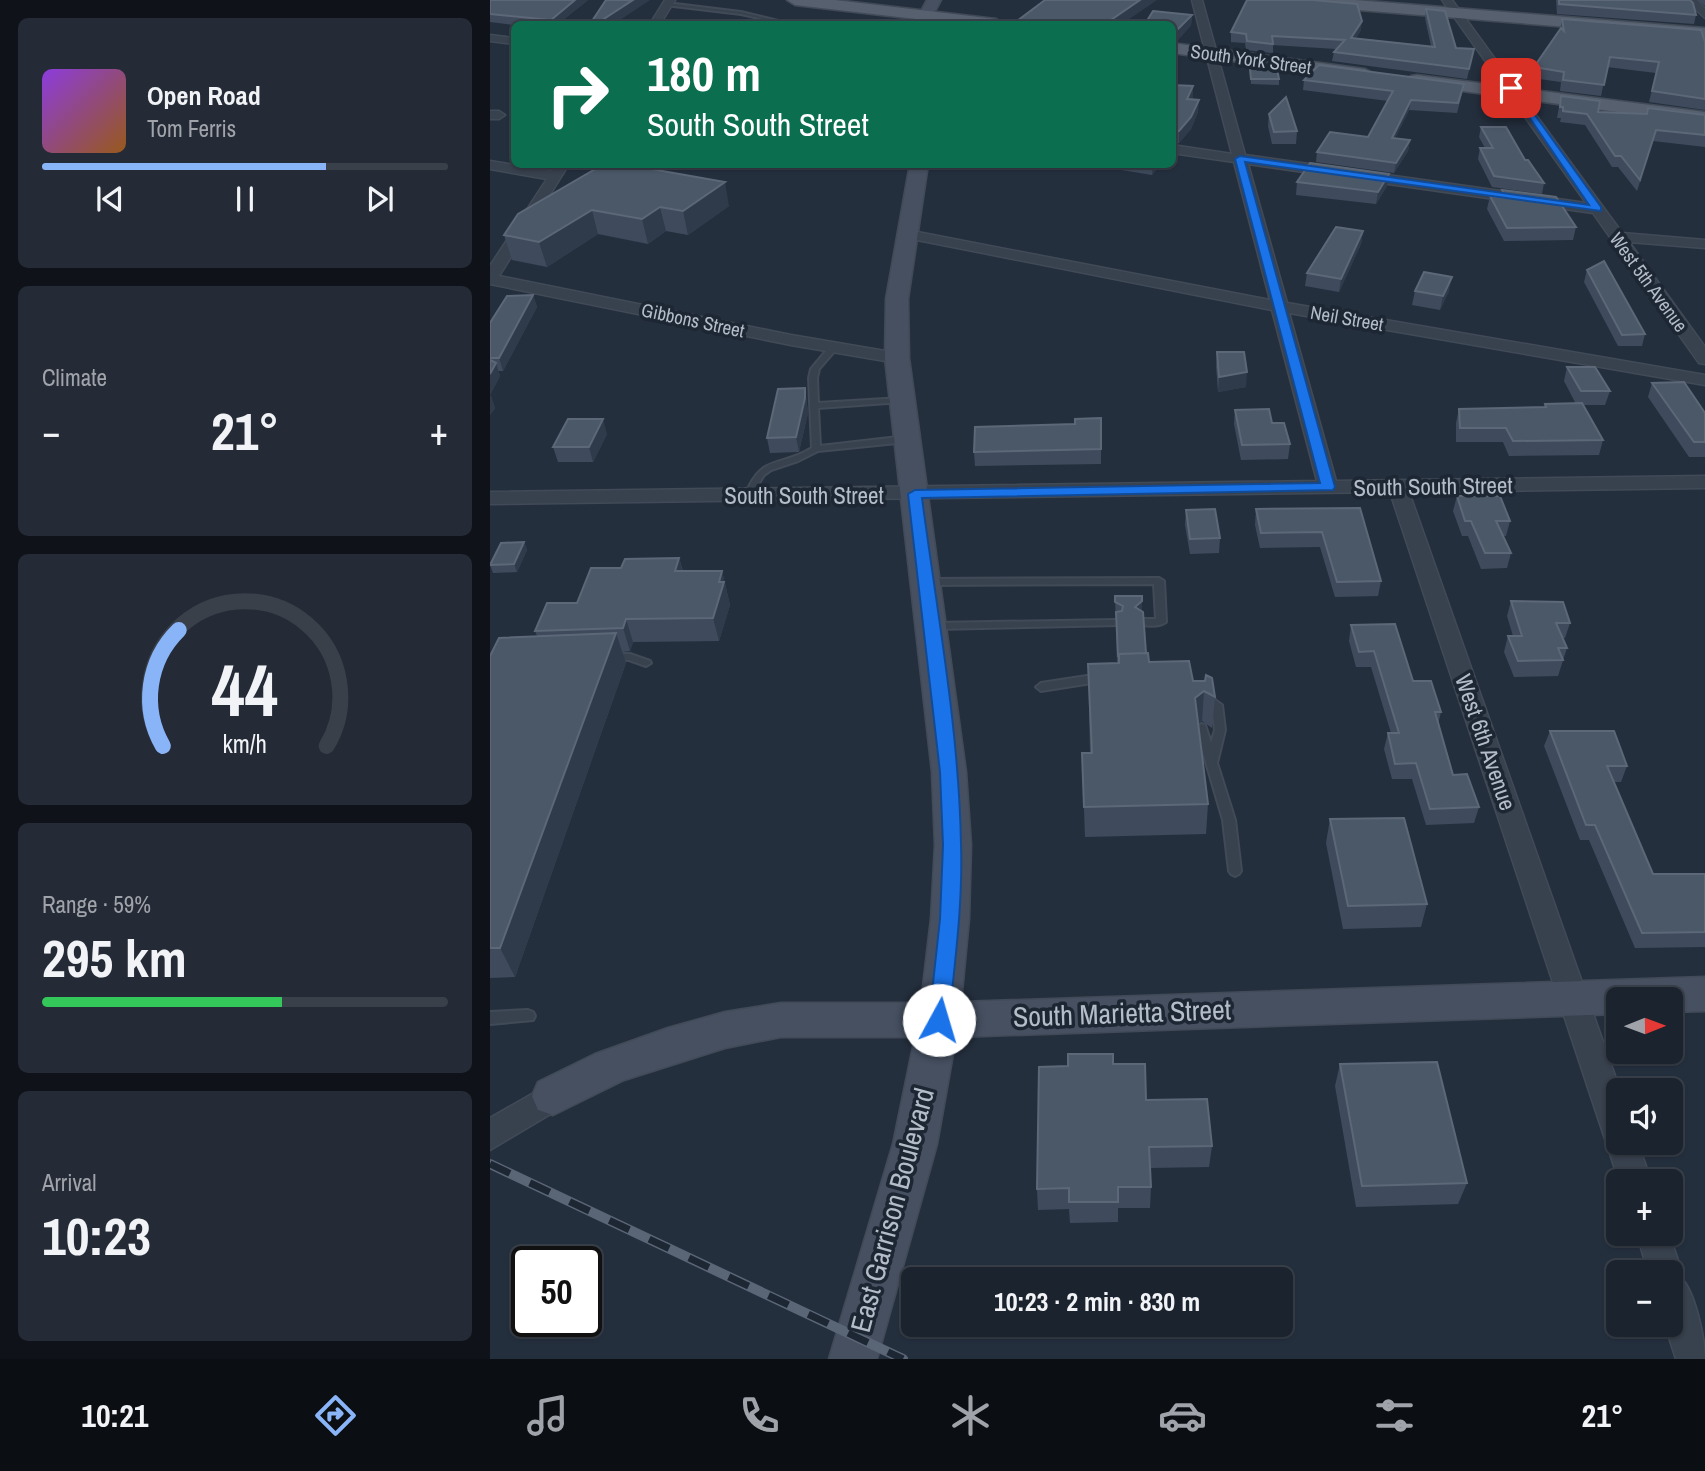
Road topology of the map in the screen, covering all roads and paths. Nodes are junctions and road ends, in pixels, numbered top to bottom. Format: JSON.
{"nodes":[{"id":1,"x":795,"y":0,"type":"edge"},
{"id":2,"x":934,"y":0,"type":"edge"},
{"id":3,"x":1196,"y":0,"type":"edge"},
{"id":4,"x":1296,"y":0,"type":"edge"},
{"id":5,"x":1691,"y":0,"type":"edge"},
{"id":6,"x":669,"y":2,"type":"edge"},
{"id":7,"x":1452,"y":7,"type":"edge"},
{"id":8,"x":1705,"y":15,"type":"edge"},
{"id":9,"x":926,"y":20,"type":"edge"},
{"id":10,"x":657,"y":21,"type":"edge"},
{"id":11,"x":776,"y":21,"type":"edge"},
{"id":12,"x":944,"y":21,"type":"edge"},
{"id":13,"x":1705,"y":33,"type":"edge"},
{"id":14,"x":490,"y":38,"type":"edge"},
{"id":15,"x":511,"y":41,"type":"edge"},
{"id":16,"x":1176,"y":49,"type":"edge"},
{"id":17,"x":1211,"y":54,"type":"junction"},
{"id":18,"x":1514,"y":93,"type":"junction"},
{"id":19,"x":1705,"y":118,"type":"edge"},
{"id":20,"x":1176,"y":150,"type":"edge"},
{"id":21,"x":1240,"y":159,"type":"junction"},
{"id":22,"x":490,"y":165,"type":"edge"},
{"id":23,"x":511,"y":167,"type":"edge"},
{"id":24,"x":524,"y":168,"type":"edge"},
{"id":25,"x":918,"y":168,"type":"edge"},
{"id":26,"x":559,"y":171,"type":"edge"},
{"id":27,"x":1597,"y":209,"type":"junction"},
{"id":28,"x":907,"y":234,"type":"junction"},
{"id":29,"x":1617,"y":237,"type":"junction"},
{"id":30,"x":1705,"y":244,"type":"edge"},
{"id":31,"x":490,"y":278,"type":"edge"},
{"id":32,"x":1280,"y":307,"type":"junction"},
{"id":33,"x":834,"y":347,"type":"junction"},
{"id":34,"x":897,"y":358,"type":"junction"},
{"id":35,"x":1705,"y":359,"type":"edge"},
{"id":36,"x":1705,"y":380,"type":"edge"},
{"id":37,"x":902,"y":400,"type":"junction"},
{"id":38,"x":816,"y":406,"type":"junction"},
{"id":39,"x":907,"y":439,"type":"junction"},
{"id":40,"x":816,"y":449,"type":"junction"},
{"id":41,"x":1705,"y":482,"type":"edge"},
{"id":42,"x":1328,"y":487,"type":"junction"},
{"id":43,"x":1398,"y":487,"type":"junction"},
{"id":44,"x":915,"y":494,"type":"junction"},
{"id":45,"x":748,"y":496,"type":"junction"},
{"id":46,"x":490,"y":498,"type":"edge"},
{"id":47,"x":925,"y":582,"type":"junction"},
{"id":48,"x":1142,"y":622,"type":"edge"},
{"id":49,"x":1115,"y":623,"type":"edge"},
{"id":50,"x":931,"y":626,"type":"junction"},
{"id":51,"x":605,"y":657,"type":"edge"},
{"id":52,"x":646,"y":663,"type":"dead end"},
{"id":53,"x":1109,"y":678,"type":"edge"},
{"id":54,"x":1041,"y":687,"type":"dead end"},
{"id":55,"x":1197,"y":706,"type":"edge"},
{"id":56,"x":1200,"y":728,"type":"edge"},
{"id":57,"x":1212,"y":763,"type":"junction"},
{"id":58,"x":1235,"y":871,"type":"dead end"},
{"id":59,"x":1705,"y":993,"type":"edge"},
{"id":60,"x":1573,"y":997,"type":"junction"},
{"id":61,"x":528,"y":1016,"type":"dead end"},
{"id":62,"x":490,"y":1018,"type":"edge"},
{"id":63,"x":939,"y":1020,"type":"junction"},
{"id":64,"x":1606,"y":1095,"type":"edge"},
{"id":65,"x":553,"y":1096,"type":"joint"},
{"id":66,"x":490,"y":1135,"type":"edge"},
{"id":67,"x":1683,"y":1326,"type":"edge"},
{"id":68,"x":853,"y":1359,"type":"edge"},
{"id":69,"x":1694,"y":1359,"type":"edge"}],
"edges":[{"from":1,"to":9,"type":"main road"},
{"from":2,"to":9,"type":"main road"},
{"from":3,"to":17,"type":"street"},
{"from":4,"to":7,"type":"main road"},
{"from":5,"to":8,"type":"street"},
{"from":6,"to":10,"type":"street"},
{"from":6,"to":11,"type":"lane"},
{"from":7,"to":13,"type":"main road"},
{"from":7,"to":18,"type":"street","name":"West 5th Avenue"},
{"from":9,"to":12,"type":"main road"},
{"from":14,"to":15,"type":"street"},
{"from":16,"to":17,"type":"main road","name":"South York Street"},
{"from":17,"to":18,"type":"main road","name":"South York Street"},
{"from":17,"to":21,"type":"street"},
{"from":18,"to":19,"type":"main road","name":"South York Street"},
{"from":18,"to":27,"type":"street","name":"West 5th Avenue"},
{"from":20,"to":21,"type":"street"},
{"from":21,"to":27,"type":"street"},
{"from":21,"to":32,"type":"street"},
{"from":22,"to":23,"type":"street"},
{"from":24,"to":26,"type":"street"},
{"from":25,"to":28,"type":"main road","name":"East Garrison Boulevard"},
{"from":26,"to":31,"type":"street"},
{"from":27,"to":29,"type":"street","name":"West 5th Avenue"},
{"from":28,"to":32,"type":"street","name":"Neil Street"},
{"from":28,"to":34,"type":"main road","name":"East Garrison Boulevard"},
{"from":29,"to":30,"type":"street"},
{"from":29,"to":35,"type":"street","name":"West 5th Avenue"},
{"from":31,"to":33,"type":"street","name":"Gibbons Street"},
{"from":32,"to":36,"type":"street","name":"Neil Street"},
{"from":32,"to":42,"type":"street"},
{"from":33,"to":34,"type":"street","name":"Gibbons Street"},
{"from":33,"to":38,"type":"lane"},
{"from":34,"to":37,"type":"main road","name":"East Garrison Boulevard"},
{"from":37,"to":38,"type":"lane"},
{"from":37,"to":39,"type":"main road","name":"East Garrison Boulevard"},
{"from":38,"to":40,"type":"lane"},
{"from":39,"to":40,"type":"lane"},
{"from":39,"to":44,"type":"main road","name":"East Garrison Boulevard"},
{"from":40,"to":45,"type":"lane"},
{"from":41,"to":43,"type":"street","name":"South South Street"},
{"from":42,"to":43,"type":"street","name":"South South Street"},
{"from":42,"to":44,"type":"street","name":"South South Street"},
{"from":43,"to":60,"type":"street","name":"West 6th Avenue"},
{"from":44,"to":45,"type":"street","name":"South South Street"},
{"from":44,"to":47,"type":"main road","name":"East Garrison Boulevard"},
{"from":45,"to":46,"type":"street","name":"South South Street"},
{"from":47,"to":48,"type":"lane"},
{"from":47,"to":50,"type":"main road","name":"East Garrison Boulevard"},
{"from":49,"to":50,"type":"lane"},
{"from":50,"to":63,"type":"main road","name":"East Garrison Boulevard"},
{"from":51,"to":52,"type":"lane"},
{"from":53,"to":54,"type":"lane"},
{"from":55,"to":57,"type":"lane"},
{"from":56,"to":57,"type":"lane"},
{"from":57,"to":58,"type":"lane"},
{"from":59,"to":60,"type":"main road","name":"South Marietta Street"},
{"from":60,"to":63,"type":"main road","name":"South Marietta Street"},
{"from":60,"to":64,"type":"street"},
{"from":61,"to":62,"type":"lane"},
{"from":63,"to":65,"type":"main road","name":"South Marietta Street"},
{"from":63,"to":68,"type":"main road","name":"East Garrison Boulevard"},
{"from":65,"to":66,"type":"street"},
{"from":67,"to":69,"type":"street"}]}
